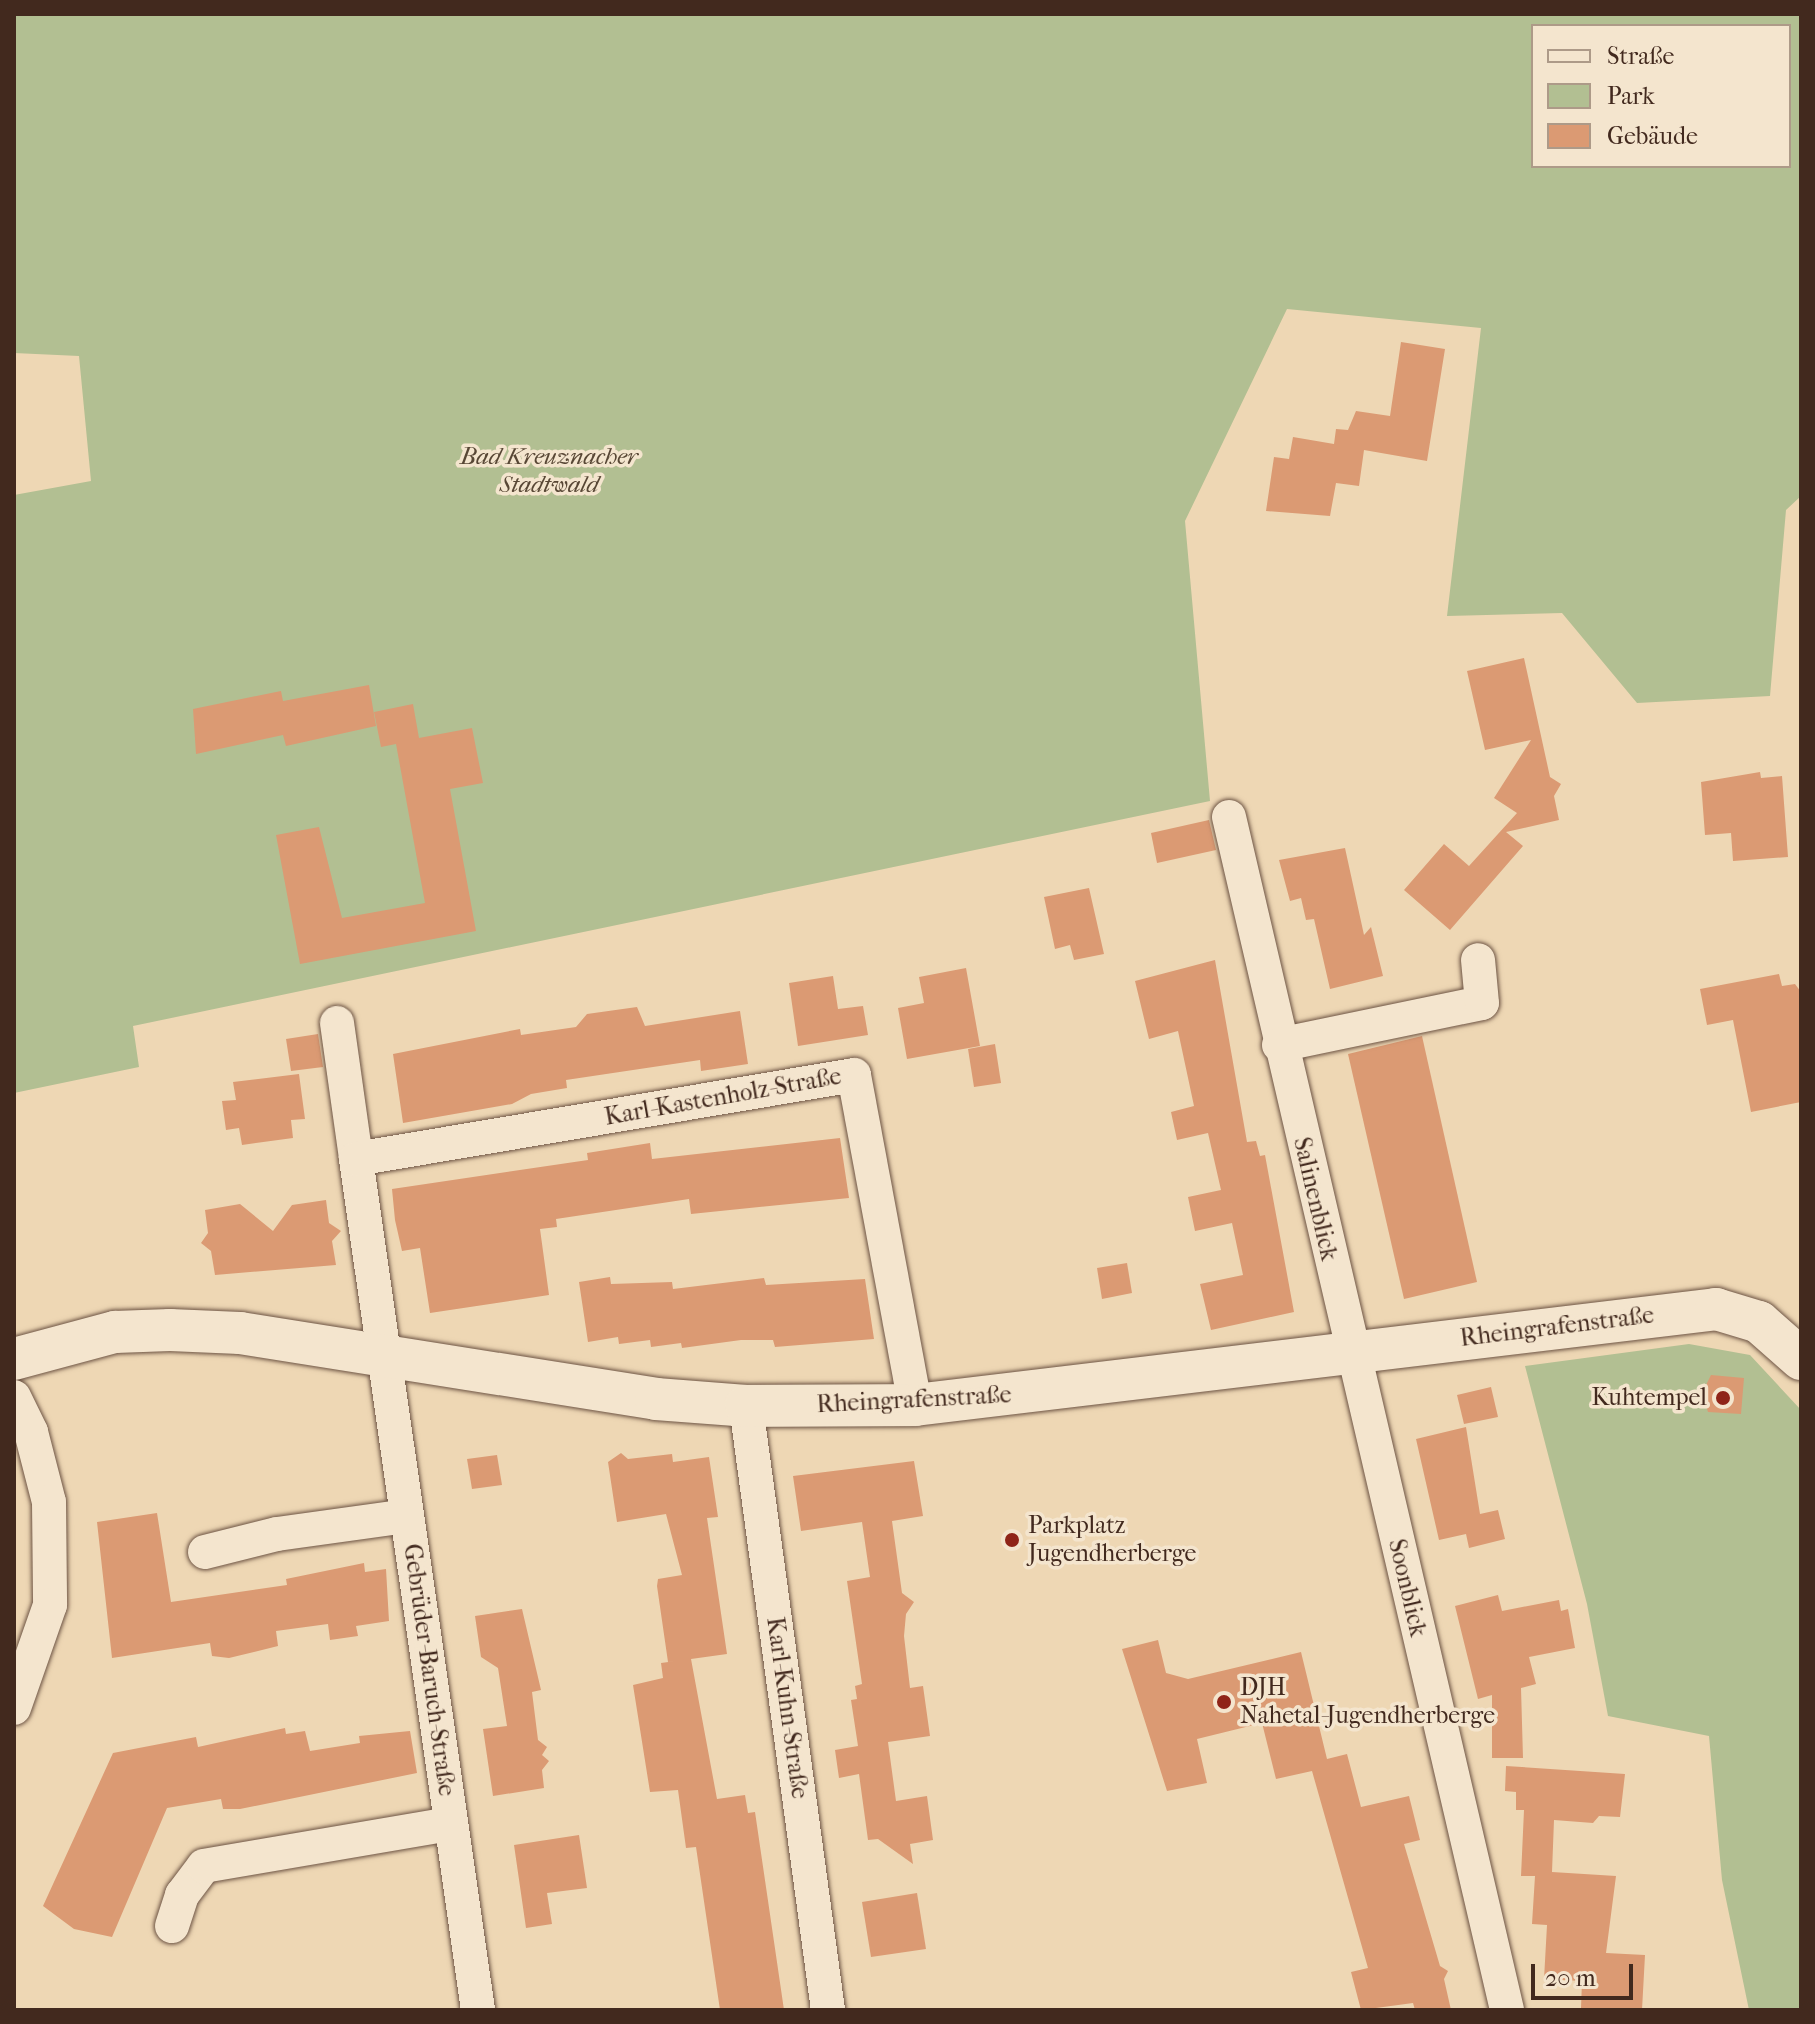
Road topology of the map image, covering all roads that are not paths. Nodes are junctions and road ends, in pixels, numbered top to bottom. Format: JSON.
{"nodes":[{"id":1,"x":1229,"y":817,"type":"dead end"},
{"id":2,"x":1478,"y":960,"type":"dead end"},
{"id":3,"x":337,"y":1023,"type":"dead end"},
{"id":4,"x":1279,"y":1045,"type":"junction"},
{"id":5,"x":356,"y":1159,"type":"junction"},
{"id":6,"x":1351,"y":1354,"type":"junction"},
{"id":7,"x":386,"y":1356,"type":"junction"},
{"id":8,"x":14,"y":1359,"type":"edge"},
{"id":9,"x":1801,"y":1359,"type":"edge"},
{"id":10,"x":14,"y":1397,"type":"edge"},
{"id":11,"x":915,"y":1405,"type":"junction"},
{"id":12,"x":746,"y":1406,"type":"junction"},
{"id":13,"x":407,"y":1516,"type":"junction"},
{"id":14,"x":205,"y":1552,"type":"dead end"},
{"id":15,"x":14,"y":1708,"type":"edge"},
{"id":16,"x":450,"y":1824,"type":"junction"},
{"id":17,"x":172,"y":1926,"type":"dead end"},
{"id":18,"x":478,"y":2010,"type":"edge"},
{"id":19,"x":828,"y":2010,"type":"edge"},
{"id":20,"x":1507,"y":2010,"type":"edge"}],
"edges":[{"from":1,"to":4,"type":"street","name":"Salinenblick"},
{"from":2,"to":4,"type":"street"},
{"from":3,"to":5,"type":"street"},
{"from":4,"to":6,"type":"street","name":"Salinenblick"},
{"from":5,"to":7,"type":"street"},
{"from":5,"to":11,"type":"street","name":"Karl-Kastenholz-Straße"},
{"from":6,"to":9,"type":"street","name":"Rheingrafenstraße"},
{"from":6,"to":11,"type":"street","name":"Rheingrafenstraße"},
{"from":6,"to":20,"type":"street","name":"Soonblick"},
{"from":7,"to":8,"type":"street","name":"Rheingrafenstraße"},
{"from":7,"to":12,"type":"street","name":"Rheingrafenstraße"},
{"from":7,"to":13,"type":"street","name":"Gebrüder-Baruch-Straße"},
{"from":10,"to":15,"type":"street"},
{"from":11,"to":12,"type":"street","name":"Rheingrafenstraße"},
{"from":12,"to":19,"type":"street","name":"Karl-Kuhn-Straße"},
{"from":13,"to":14,"type":"street","name":"Gebrüder-Baruch-Straße"},
{"from":13,"to":16,"type":"street","name":"Gebrüder-Baruch-Straße"},
{"from":16,"to":17,"type":"street","name":"Gebrüder-Baruch-Straße"},
{"from":16,"to":18,"type":"street","name":"Gebrüder-Baruch-Straße"}]}
